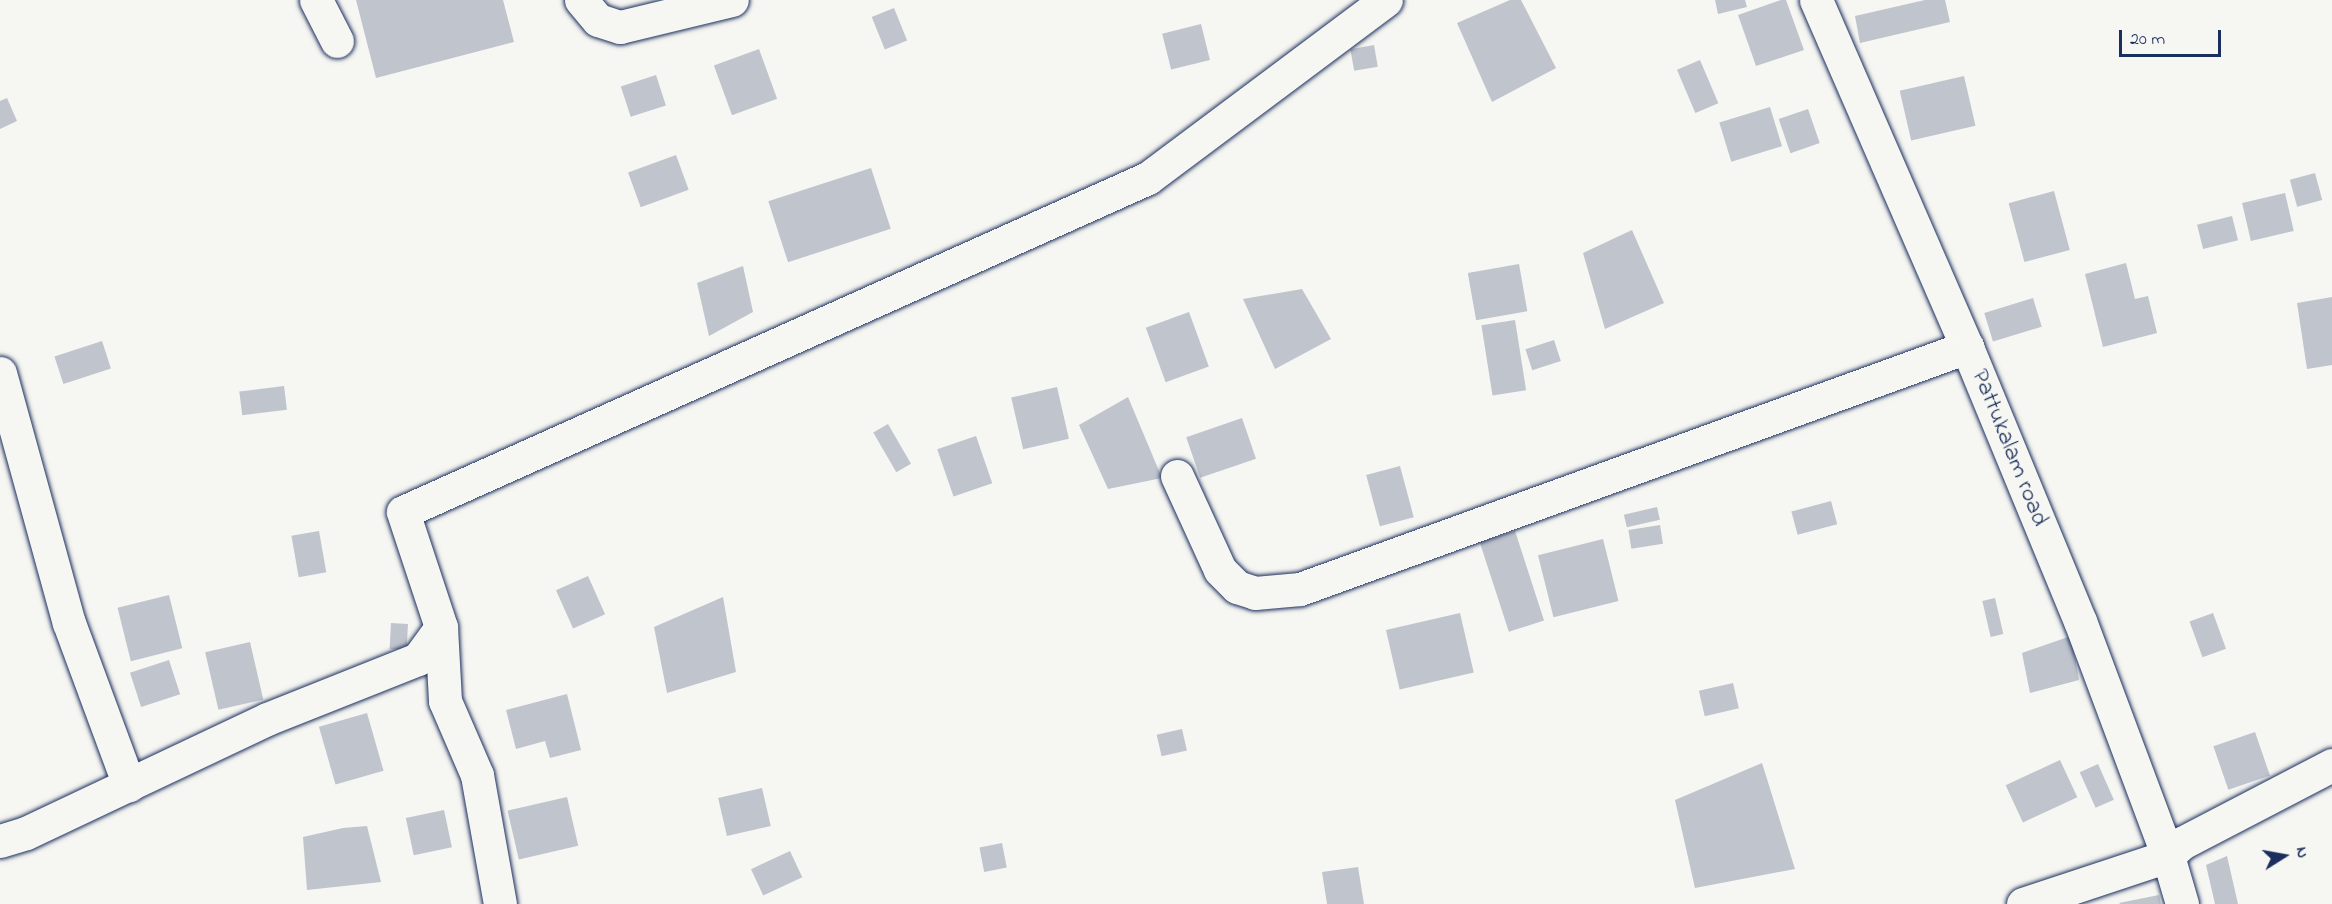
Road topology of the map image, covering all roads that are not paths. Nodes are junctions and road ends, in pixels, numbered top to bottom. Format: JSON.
{"nodes":[{"id":1,"x":316,"y":0,"type":"edge"},
{"id":2,"x":581,"y":0,"type":"edge"},
{"id":3,"x":732,"y":0,"type":"edge"},
{"id":4,"x":1386,"y":0,"type":"edge"},
{"id":5,"x":1816,"y":0,"type":"edge"},
{"id":6,"x":337,"y":41,"type":"dead end"},
{"id":7,"x":1967,"y":347,"type":"junction"},
{"id":8,"x":0,"y":373,"type":"edge"},
{"id":9,"x":1177,"y":476,"type":"dead end"},
{"id":10,"x":441,"y":627,"type":"junction"},
{"id":11,"x":2332,"y":765,"type":"edge"},
{"id":12,"x":129,"y":784,"type":"junction"},
{"id":13,"x":0,"y":841,"type":"edge"},
{"id":14,"x":2169,"y":856,"type":"junction"},
{"id":15,"x":500,"y":904,"type":"edge"},
{"id":16,"x":2023,"y":904,"type":"edge"},
{"id":17,"x":2182,"y":904,"type":"edge"}],
"edges":[{"from":1,"to":6,"type":"street"},
{"from":2,"to":3,"type":"street"},
{"from":4,"to":10,"type":"street"},
{"from":5,"to":7,"type":"street","name":"Pattukalam road"},
{"from":7,"to":9,"type":"street"},
{"from":7,"to":14,"type":"street","name":"Pattukalam road"},
{"from":8,"to":12,"type":"street"},
{"from":10,"to":12,"type":"street"},
{"from":10,"to":15,"type":"street"},
{"from":11,"to":14,"type":"street"},
{"from":12,"to":13,"type":"street"},
{"from":14,"to":16,"type":"street"},
{"from":14,"to":17,"type":"street","name":"Pattukalam road"}]}
